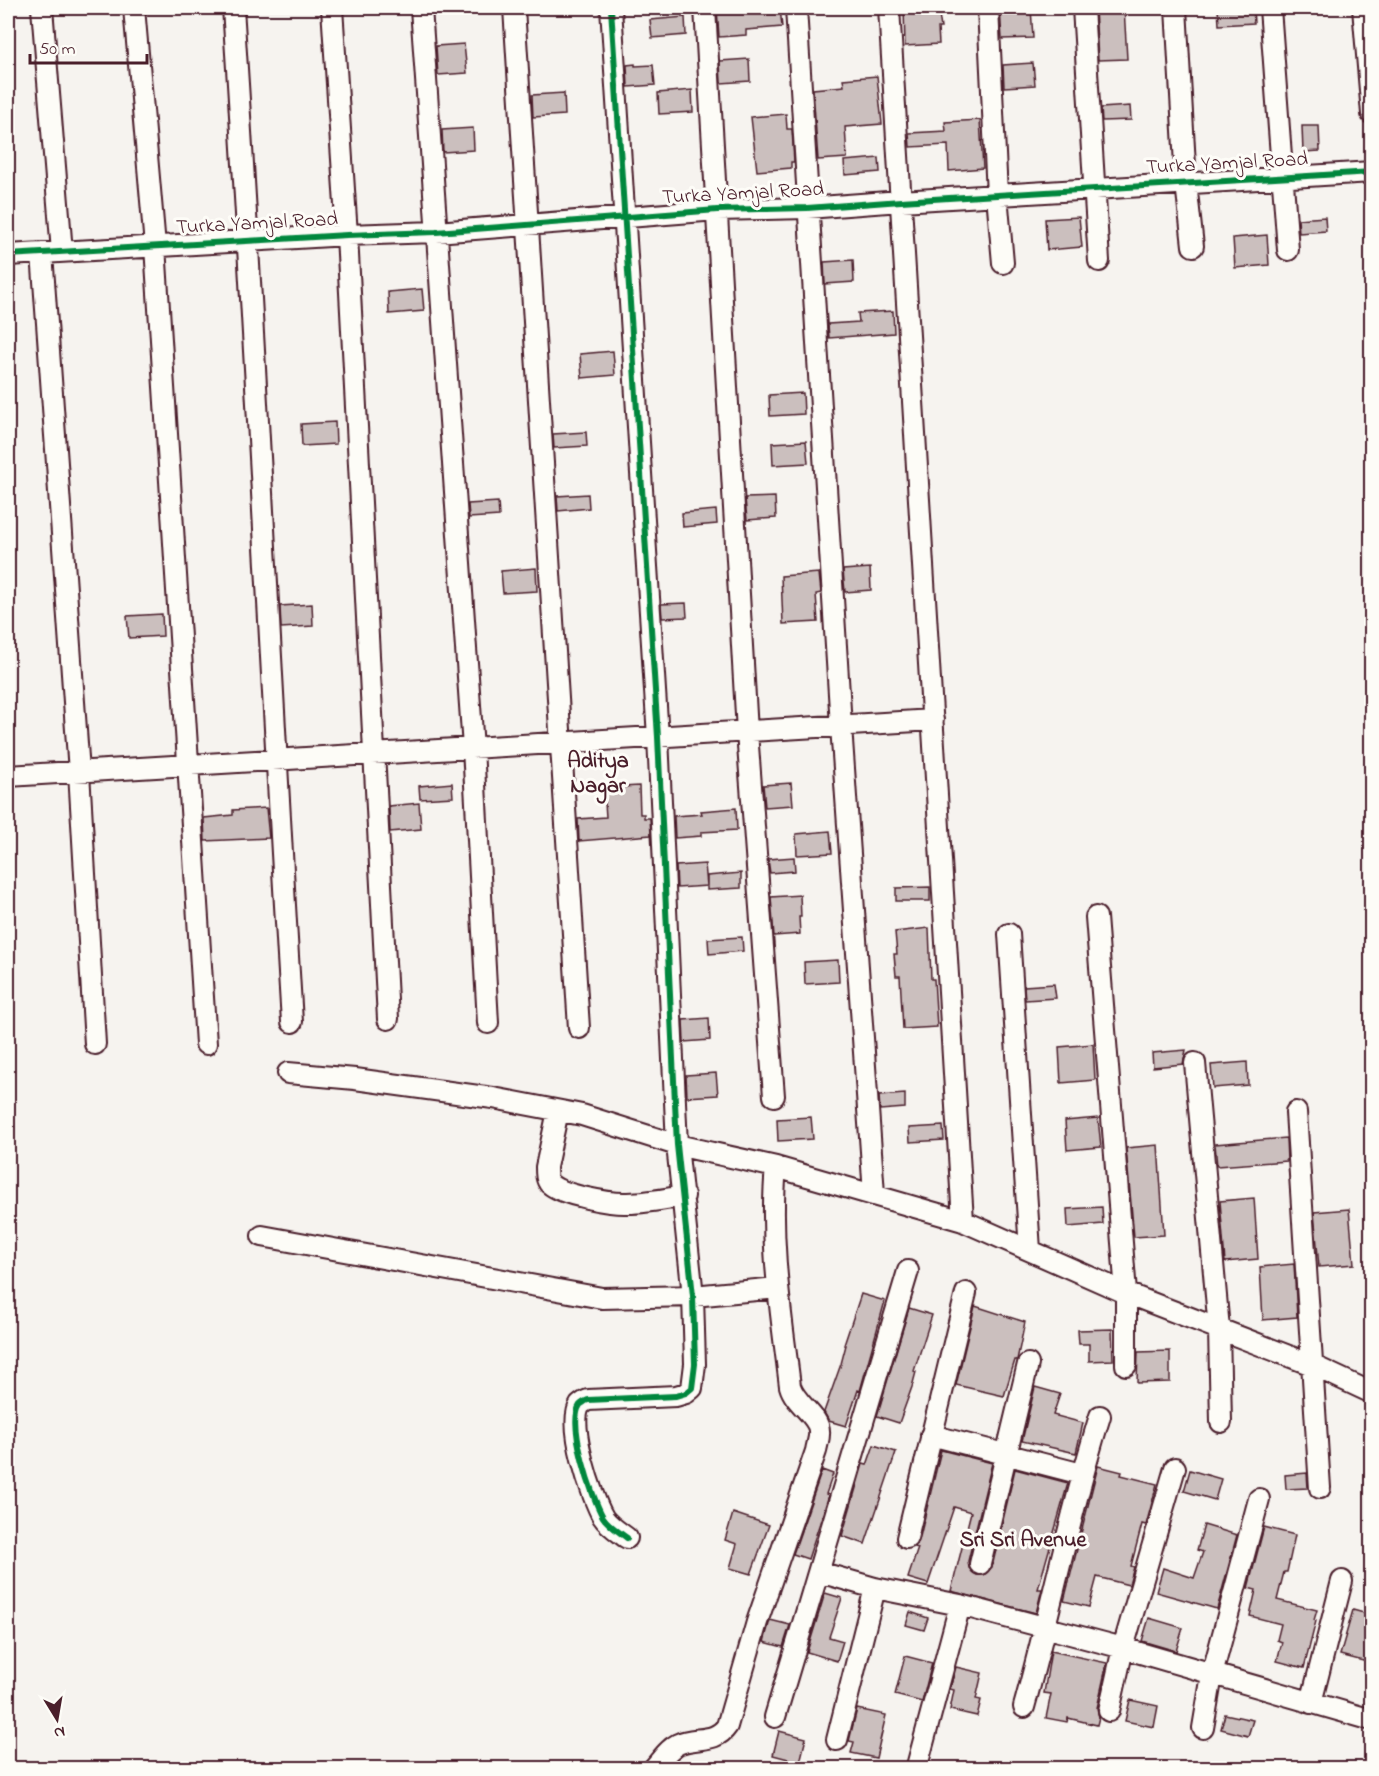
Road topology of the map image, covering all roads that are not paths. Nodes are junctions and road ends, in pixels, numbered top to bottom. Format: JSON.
{"nodes":[{"id":1,"x":42,"y":8,"type":"edge"},
{"id":2,"x":134,"y":8,"type":"edge"},
{"id":3,"x":233,"y":8,"type":"edge"},
{"id":4,"x":332,"y":8,"type":"edge"},
{"id":5,"x":421,"y":8,"type":"edge"},
{"id":6,"x":514,"y":8,"type":"edge"},
{"id":7,"x":611,"y":8,"type":"edge"},
{"id":8,"x":705,"y":8,"type":"edge"},
{"id":9,"x":796,"y":8,"type":"edge"},
{"id":10,"x":889,"y":8,"type":"edge"},
{"id":11,"x":988,"y":8,"type":"edge"},
{"id":12,"x":1083,"y":8,"type":"edge"},
{"id":13,"x":1176,"y":8,"type":"edge"},
{"id":14,"x":1270,"y":8,"type":"edge"},
{"id":15,"x":1363,"y":8,"type":"edge"},
{"id":16,"x":1371,"y":114,"type":"edge"},
{"id":17,"x":1371,"y":172,"type":"edge"},
{"id":18,"x":1282,"y":177,"type":"junction"},
{"id":19,"x":1186,"y":183,"type":"junction"},
{"id":20,"x":1093,"y":189,"type":"junction"},
{"id":21,"x":997,"y":195,"type":"junction"},
{"id":22,"x":901,"y":201,"type":"junction"},
{"id":23,"x":807,"y":208,"type":"junction"},
{"id":24,"x":717,"y":210,"type":"junction"},
{"id":25,"x":625,"y":217,"type":"junction"},
{"id":26,"x":527,"y":225,"type":"junction"},
{"id":27,"x":436,"y":232,"type":"junction"},
{"id":28,"x":347,"y":235,"type":"junction"},
{"id":29,"x":249,"y":241,"type":"junction"},
{"id":30,"x":154,"y":246,"type":"junction"},
{"id":31,"x":1193,"y":246,"type":"dead end"},
{"id":32,"x":1288,"y":250,"type":"dead end"},
{"id":33,"x":62,"y":252,"type":"junction"},
{"id":34,"x":42,"y":254,"type":"junction"},
{"id":35,"x":8,"y":255,"type":"edge"},
{"id":36,"x":1099,"y":261,"type":"dead end"},
{"id":37,"x":1003,"y":263,"type":"dead end"},
{"id":38,"x":933,"y":720,"type":"junction"},
{"id":39,"x":841,"y":726,"type":"junction"},
{"id":40,"x":747,"y":732,"type":"junction"},
{"id":41,"x":658,"y":737,"type":"junction"},
{"id":42,"x":561,"y":743,"type":"junction"},
{"id":43,"x":473,"y":748,"type":"junction"},
{"id":44,"x":374,"y":754,"type":"junction"},
{"id":45,"x":276,"y":760,"type":"junction"},
{"id":46,"x":189,"y":766,"type":"junction"},
{"id":47,"x":79,"y":772,"type":"junction"},
{"id":48,"x":8,"y":776,"type":"edge"},
{"id":49,"x":1096,"y":917,"type":"dead end"},
{"id":50,"x":1009,"y":934,"type":"dead end"},
{"id":51,"x":388,"y":1019,"type":"dead end"},
{"id":52,"x":292,"y":1022,"type":"dead end"},
{"id":53,"x":488,"y":1023,"type":"dead end"},
{"id":54,"x":579,"y":1028,"type":"dead end"},
{"id":55,"x":95,"y":1044,"type":"dead end"},
{"id":56,"x":206,"y":1044,"type":"dead end"},
{"id":57,"x":1195,"y":1063,"type":"dead end"},
{"id":58,"x":288,"y":1073,"type":"dead end"},
{"id":59,"x":774,"y":1096,"type":"dead end"},
{"id":60,"x":558,"y":1111,"type":"junction"},
{"id":61,"x":1296,"y":1112,"type":"dead end"},
{"id":62,"x":677,"y":1145,"type":"junction"},
{"id":63,"x":776,"y":1167,"type":"junction"},
{"id":64,"x":874,"y":1194,"type":"junction"},
{"id":65,"x":684,"y":1196,"type":"junction"},
{"id":66,"x":963,"y":1221,"type":"junction"},
{"id":67,"x":262,"y":1236,"type":"dead end"},
{"id":68,"x":1030,"y":1251,"type":"junction"},
{"id":69,"x":908,"y":1271,"type":"dead end"},
{"id":70,"x":778,"y":1288,"type":"junction"},
{"id":71,"x":966,"y":1293,"type":"dead end"},
{"id":72,"x":1126,"y":1293,"type":"junction"},
{"id":73,"x":693,"y":1296,"type":"junction"},
{"id":74,"x":1219,"y":1329,"type":"junction"},
{"id":75,"x":1028,"y":1364,"type":"dead end"},
{"id":76,"x":1126,"y":1365,"type":"dead end"},
{"id":77,"x":1312,"y":1365,"type":"junction"},
{"id":78,"x":1371,"y":1394,"type":"edge"},
{"id":79,"x":1100,"y":1416,"type":"dead end"},
{"id":80,"x":1221,"y":1422,"type":"dead end"},
{"id":81,"x":931,"y":1435,"type":"junction"},
{"id":82,"x":1006,"y":1454,"type":"junction"},
{"id":83,"x":1175,"y":1467,"type":"dead end"},
{"id":84,"x":1082,"y":1474,"type":"junction"},
{"id":85,"x":1320,"y":1488,"type":"dead end"},
{"id":86,"x":1259,"y":1499,"type":"dead end"},
{"id":87,"x":627,"y":1538,"type":"dead end"},
{"id":88,"x":907,"y":1538,"type":"dead end"},
{"id":89,"x":980,"y":1564,"type":"dead end"},
{"id":90,"x":819,"y":1572,"type":"junction"},
{"id":91,"x":1342,"y":1581,"type":"dead end"},
{"id":92,"x":875,"y":1588,"type":"junction"},
{"id":93,"x":960,"y":1605,"type":"junction"},
{"id":94,"x":1046,"y":1628,"type":"junction"},
{"id":95,"x":1123,"y":1648,"type":"junction"},
{"id":96,"x":1212,"y":1675,"type":"junction"},
{"id":97,"x":1311,"y":1703,"type":"junction"},
{"id":98,"x":1024,"y":1707,"type":"dead end"},
{"id":99,"x":1109,"y":1711,"type":"dead end"},
{"id":100,"x":775,"y":1717,"type":"dead end"},
{"id":101,"x":1371,"y":1720,"type":"edge"},
{"id":102,"x":1203,"y":1728,"type":"dead end"},
{"id":103,"x":837,"y":1740,"type":"dead end"},
{"id":104,"x":917,"y":1766,"type":"dead end"},
{"id":105,"x":654,"y":1768,"type":"edge"}],
"edges":[{"from":1,"to":33,"type":"street"},
{"from":2,"to":30,"type":"street"},
{"from":3,"to":29,"type":"street"},
{"from":4,"to":28,"type":"street"},
{"from":5,"to":27,"type":"street"},
{"from":6,"to":26,"type":"street"},
{"from":7,"to":25,"type":"street"},
{"from":8,"to":24,"type":"street"},
{"from":9,"to":23,"type":"street"},
{"from":10,"to":22,"type":"street"},
{"from":11,"to":21,"type":"street"},
{"from":12,"to":20,"type":"street"},
{"from":13,"to":19,"type":"street"},
{"from":14,"to":18,"type":"street"},
{"from":15,"to":16,"type":"street"},
{"from":17,"to":18,"type":"street","name":"Turka Yamjal Road"},
{"from":18,"to":19,"type":"street","name":"Turka Yamjal Road"},
{"from":18,"to":32,"type":"street"},
{"from":19,"to":20,"type":"street","name":"Turka Yamjal Road"},
{"from":19,"to":31,"type":"street"},
{"from":20,"to":21,"type":"street","name":"Turka Yamjal Road"},
{"from":20,"to":36,"type":"street"},
{"from":21,"to":22,"type":"street","name":"Turka Yamjal Road"},
{"from":21,"to":37,"type":"street"},
{"from":22,"to":23,"type":"street","name":"Turka Yamjal Road"},
{"from":22,"to":38,"type":"street"},
{"from":23,"to":24,"type":"street","name":"Turka Yamjal Road"},
{"from":23,"to":39,"type":"street"},
{"from":24,"to":25,"type":"street","name":"Turka Yamjal Road"},
{"from":24,"to":40,"type":"street"},
{"from":25,"to":26,"type":"street","name":"Turka Yamjal Road"},
{"from":25,"to":41,"type":"street"},
{"from":26,"to":27,"type":"street","name":"Turka Yamjal Road"},
{"from":26,"to":42,"type":"street"},
{"from":27,"to":28,"type":"street","name":"Turka Yamjal Road"},
{"from":27,"to":43,"type":"street"},
{"from":28,"to":29,"type":"street","name":"Turka Yamjal Road"},
{"from":28,"to":44,"type":"street"},
{"from":29,"to":30,"type":"street","name":"Turka Yamjal Road"},
{"from":29,"to":45,"type":"street"},
{"from":30,"to":33,"type":"street","name":"Turka Yamjal Road"},
{"from":30,"to":46,"type":"street"},
{"from":33,"to":34,"type":"street","name":"Turka Yamjal Road"},
{"from":34,"to":35,"type":"street","name":"Turka Yamjal Road"},
{"from":34,"to":47,"type":"street"},
{"from":38,"to":39,"type":"street"},
{"from":38,"to":66,"type":"street"},
{"from":39,"to":40,"type":"street"},
{"from":39,"to":64,"type":"street"},
{"from":40,"to":41,"type":"street"},
{"from":40,"to":59,"type":"street"},
{"from":41,"to":42,"type":"street"},
{"from":41,"to":62,"type":"street"},
{"from":42,"to":43,"type":"street"},
{"from":42,"to":54,"type":"street"},
{"from":43,"to":44,"type":"street"},
{"from":43,"to":53,"type":"street"},
{"from":44,"to":45,"type":"street"},
{"from":44,"to":51,"type":"street"},
{"from":45,"to":46,"type":"street"},
{"from":45,"to":52,"type":"street"},
{"from":46,"to":47,"type":"street"},
{"from":46,"to":56,"type":"street"},
{"from":47,"to":48,"type":"street"},
{"from":47,"to":55,"type":"street"},
{"from":49,"to":72,"type":"street"},
{"from":50,"to":68,"type":"street"},
{"from":57,"to":74,"type":"street"},
{"from":58,"to":60,"type":"street"},
{"from":60,"to":62,"type":"street"},
{"from":60,"to":65,"type":"street"},
{"from":61,"to":77,"type":"street"},
{"from":62,"to":63,"type":"street"},
{"from":62,"to":65,"type":"street"},
{"from":63,"to":64,"type":"street"},
{"from":63,"to":70,"type":"street"},
{"from":64,"to":66,"type":"street"},
{"from":65,"to":73,"type":"street"},
{"from":66,"to":68,"type":"street"},
{"from":67,"to":73,"type":"street"},
{"from":68,"to":72,"type":"street"},
{"from":69,"to":90,"type":"street"},
{"from":70,"to":73,"type":"street"},
{"from":70,"to":105,"type":"street"},
{"from":71,"to":81,"type":"street"},
{"from":72,"to":74,"type":"street"},
{"from":72,"to":76,"type":"street"},
{"from":73,"to":87,"type":"street"},
{"from":74,"to":77,"type":"street"},
{"from":74,"to":80,"type":"street"},
{"from":75,"to":82,"type":"street"},
{"from":77,"to":78,"type":"street"},
{"from":77,"to":85,"type":"street"},
{"from":79,"to":84,"type":"street"},
{"from":81,"to":82,"type":"street"},
{"from":81,"to":88,"type":"street"},
{"from":82,"to":84,"type":"street"},
{"from":82,"to":89,"type":"street"},
{"from":83,"to":95,"type":"street"},
{"from":84,"to":94,"type":"street"},
{"from":86,"to":96,"type":"street"},
{"from":90,"to":92,"type":"street"},
{"from":90,"to":100,"type":"street"},
{"from":91,"to":97,"type":"street"},
{"from":92,"to":93,"type":"street"},
{"from":92,"to":103,"type":"street"},
{"from":93,"to":94,"type":"street"},
{"from":93,"to":104,"type":"street"},
{"from":94,"to":95,"type":"street"},
{"from":94,"to":98,"type":"street"},
{"from":95,"to":96,"type":"street"},
{"from":95,"to":99,"type":"street"},
{"from":96,"to":97,"type":"street"},
{"from":96,"to":102,"type":"street"},
{"from":97,"to":101,"type":"street"}]}
